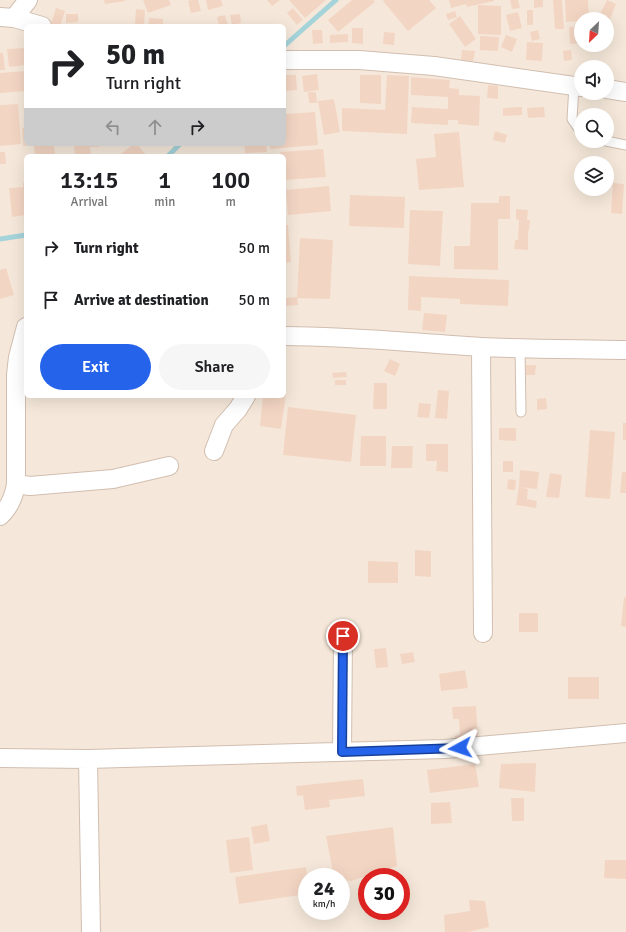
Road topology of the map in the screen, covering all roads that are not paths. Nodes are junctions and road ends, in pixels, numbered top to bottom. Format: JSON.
{"nodes":[{"id":1,"x":28,"y":0,"type":"edge"},
{"id":2,"x":7,"y":17,"type":"edge"},
{"id":3,"x":34,"y":24,"type":"edge"},
{"id":4,"x":286,"y":60,"type":"edge"},
{"id":5,"x":574,"y":86,"type":"edge"},
{"id":6,"x":614,"y":90,"type":"edge"},
{"id":7,"x":626,"y":92,"type":"edge"},
{"id":8,"x":575,"y":100,"type":"edge"},
{"id":9,"x":574,"y":122,"type":"edge"},
{"id":10,"x":614,"y":143,"type":"edge"},
{"id":11,"x":626,"y":145,"type":"edge"},
{"id":12,"x":24,"y":334,"type":"edge"},
{"id":13,"x":286,"y":336,"type":"edge"},
{"id":14,"x":481,"y":347,"type":"junction"},
{"id":15,"x":520,"y":348,"type":"junction"},
{"id":16,"x":626,"y":350,"type":"edge"},
{"id":17,"x":245,"y":398,"type":"edge"},
{"id":18,"x":521,"y":412,"type":"dead end"},
{"id":19,"x":214,"y":451,"type":"dead end"},
{"id":20,"x":169,"y":466,"type":"dead end"},
{"id":21,"x":16,"y":484,"type":"junction"},
{"id":22,"x":0,"y":516,"type":"edge"},
{"id":23,"x":483,"y":633,"type":"dead end"},
{"id":24,"x":343,"y":636,"type":"dead end"},
{"id":25,"x":626,"y":733,"type":"edge"},
{"id":26,"x":342,"y":752,"type":"junction"},
{"id":27,"x":0,"y":758,"type":"edge"},
{"id":28,"x":88,"y":759,"type":"junction"},
{"id":29,"x":91,"y":932,"type":"edge"}],
"edges":[{"from":1,"to":2,"type":"street"},
{"from":2,"to":3,"type":"street"},
{"from":4,"to":5,"type":"street"},
{"from":6,"to":7,"type":"street"},
{"from":8,"to":9,"type":"lane"},
{"from":10,"to":11,"type":"lane"},
{"from":12,"to":21,"type":"street"},
{"from":13,"to":14,"type":"street"},
{"from":14,"to":15,"type":"street"},
{"from":14,"to":23,"type":"street"},
{"from":15,"to":16,"type":"street"},
{"from":15,"to":18,"type":"lane"},
{"from":17,"to":19,"type":"street"},
{"from":20,"to":21,"type":"street"},
{"from":21,"to":22,"type":"street"},
{"from":24,"to":26,"type":"street"},
{"from":25,"to":26,"type":"street"},
{"from":26,"to":28,"type":"street"},
{"from":27,"to":28,"type":"street"},
{"from":28,"to":29,"type":"street"}]}
